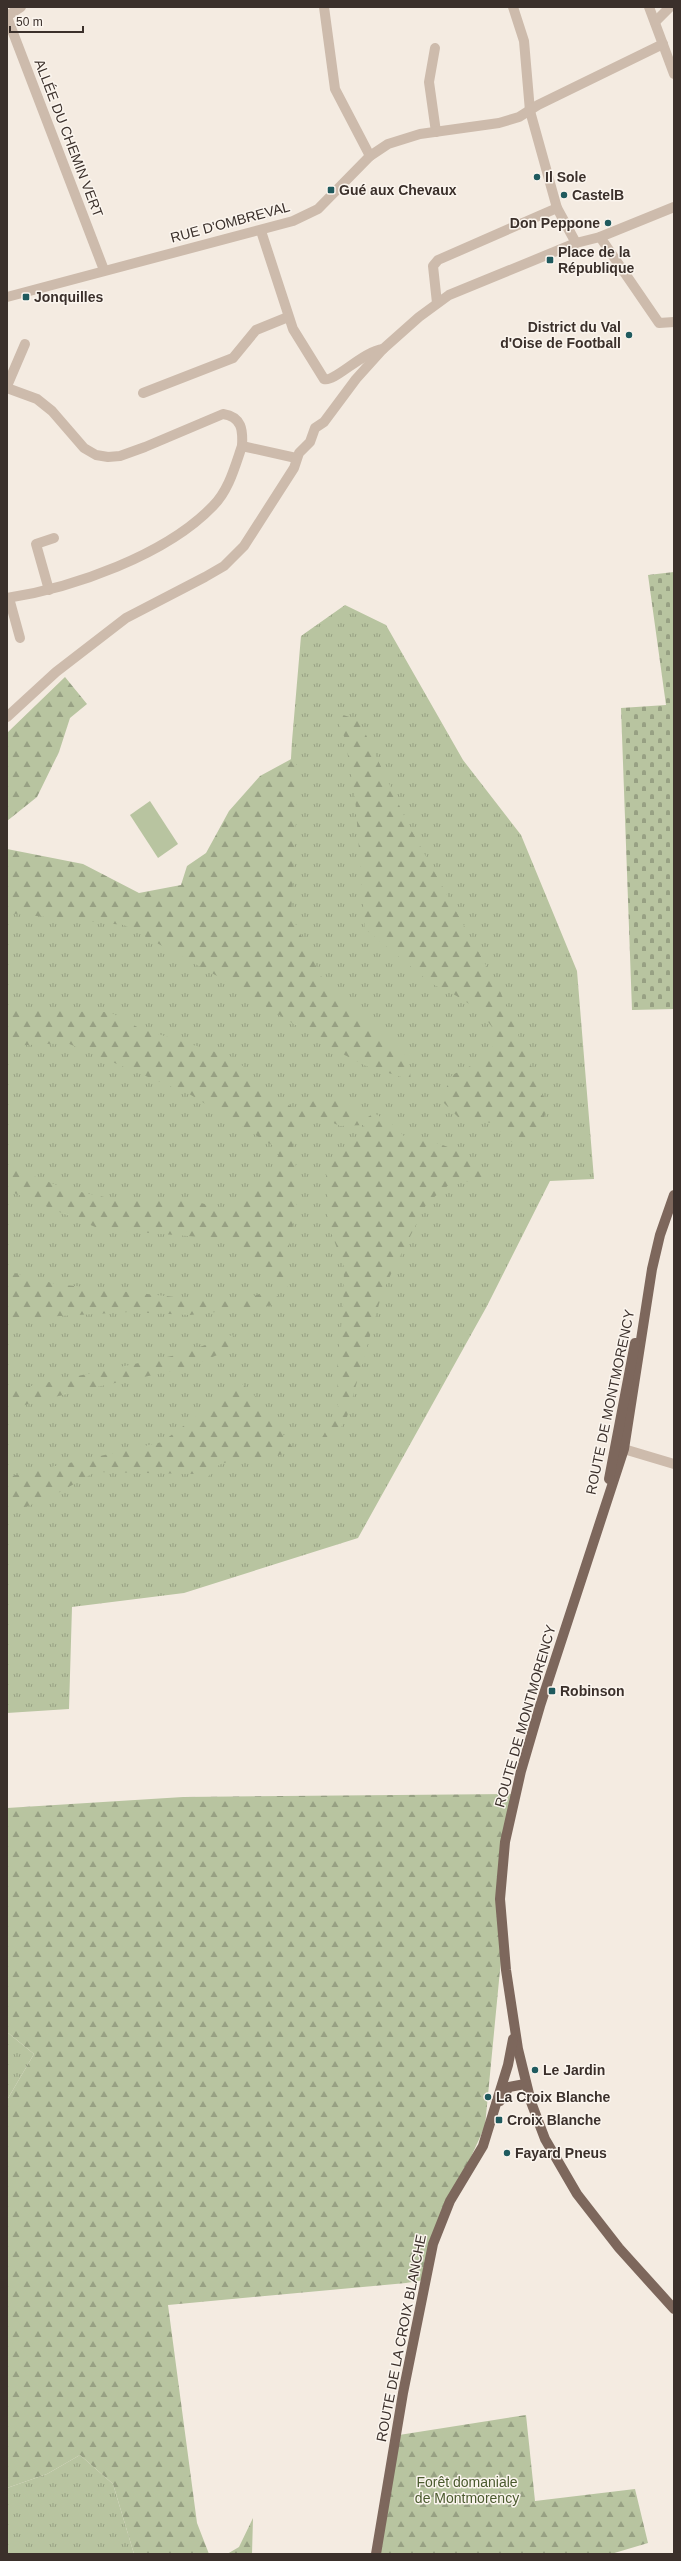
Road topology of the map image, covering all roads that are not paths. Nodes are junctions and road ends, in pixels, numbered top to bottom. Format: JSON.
{"nodes":[{"id":1,"x":21,"y":7,"type":"edge"},
{"id":2,"x":324,"y":7,"type":"edge"},
{"id":3,"x":513,"y":7,"type":"edge"},
{"id":4,"x":649,"y":7,"type":"edge"},
{"id":5,"x":670,"y":7,"type":"edge"},
{"id":6,"x":7,"y":17,"type":"edge"},
{"id":7,"x":655,"y":22,"type":"junction"},
{"id":8,"x":663,"y":44,"type":"junction"},
{"id":9,"x":435,"y":48,"type":"dead end"},
{"id":10,"x":674,"y":74,"type":"edge"},
{"id":11,"x":530,"y":111,"type":"junction"},
{"id":12,"x":436,"y":132,"type":"junction"},
{"id":13,"x":370,"y":156,"type":"junction"},
{"id":14,"x":674,"y":207,"type":"edge"},
{"id":15,"x":557,"y":208,"type":"junction"},
{"id":16,"x":261,"y":231,"type":"junction"},
{"id":17,"x":600,"y":237,"type":"junction"},
{"id":18,"x":576,"y":243,"type":"junction"},
{"id":19,"x":104,"y":270,"type":"junction"},
{"id":20,"x":7,"y":297,"type":"edge"},
{"id":21,"x":437,"y":303,"type":"junction"},
{"id":22,"x":288,"y":317,"type":"junction"},
{"id":23,"x":674,"y":322,"type":"edge"},
{"id":24,"x":24,"y":344,"type":"dead end"},
{"id":25,"x":383,"y":349,"type":"junction"},
{"id":26,"x":7,"y":387,"type":"edge"},
{"id":27,"x":143,"y":393,"type":"dead end"},
{"id":28,"x":242,"y":446,"type":"junction"},
{"id":29,"x":296,"y":458,"type":"junction"},
{"id":30,"x":54,"y":538,"type":"dead end"},
{"id":31,"x":49,"y":590,"type":"junction"},
{"id":32,"x":8,"y":598,"type":"edge"},
{"id":33,"x":20,"y":638,"type":"dead end"},
{"id":34,"x":7,"y":717,"type":"edge"},
{"id":35,"x":674,"y":1195,"type":"edge"},
{"id":36,"x":620,"y":1448,"type":"junction"},
{"id":37,"x":674,"y":1464,"type":"edge"},
{"id":38,"x":513,"y":2019,"type":"junction"},
{"id":39,"x":503,"y":2078,"type":"junction"},
{"id":40,"x":525,"y":2081,"type":"junction"},
{"id":41,"x":493,"y":2116,"type":"junction"},
{"id":42,"x":674,"y":2309,"type":"edge"},
{"id":43,"x":376,"y":2554,"type":"edge"}],
"edges":[{"from":1,"to":6,"type":"street"},
{"from":2,"to":13,"type":"street"},
{"from":3,"to":11,"type":"street"},
{"from":4,"to":7,"type":"street"},
{"from":5,"to":7,"type":"street"},
{"from":6,"to":19,"type":"street","name":"ALLÉE DU CHEMIN VERT"},
{"from":7,"to":8,"type":"street"},
{"from":8,"to":10,"type":"street"},
{"from":8,"to":11,"type":"street","name":"RUE D'OMBREVAL"},
{"from":9,"to":12,"type":"street"},
{"from":11,"to":12,"type":"street","name":"RUE D'OMBREVAL"},
{"from":11,"to":15,"type":"street"},
{"from":12,"to":13,"type":"street","name":"RUE D'OMBREVAL"},
{"from":13,"to":16,"type":"street","name":"RUE D'OMBREVAL"},
{"from":14,"to":17,"type":"street"},
{"from":15,"to":18,"type":"street"},
{"from":15,"to":21,"type":"street"},
{"from":16,"to":19,"type":"street","name":"RUE D'OMBREVAL"},
{"from":16,"to":22,"type":"street"},
{"from":17,"to":18,"type":"street"},
{"from":17,"to":23,"type":"street"},
{"from":18,"to":21,"type":"street"},
{"from":19,"to":20,"type":"street","name":"RUE D'OMBREVAL"},
{"from":21,"to":25,"type":"street"},
{"from":22,"to":25,"type":"street"},
{"from":22,"to":27,"type":"street"},
{"from":24,"to":26,"type":"street"},
{"from":25,"to":29,"type":"street"},
{"from":26,"to":28,"type":"street"},
{"from":28,"to":29,"type":"street"},
{"from":28,"to":31,"type":"street"},
{"from":29,"to":34,"type":"street"},
{"from":30,"to":31,"type":"street"},
{"from":31,"to":32,"type":"street"},
{"from":32,"to":33,"type":"street"},
{"from":35,"to":36,"type":"main road","name":"ROUTE DE MONTMORENCY"},
{"from":36,"to":37,"type":"street"},
{"from":36,"to":38,"type":"main road","name":"ROUTE DE MONTMORENCY"},
{"from":38,"to":39,"type":"main road"},
{"from":38,"to":40,"type":"main road"},
{"from":39,"to":40,"type":"main road"},
{"from":39,"to":41,"type":"main road"},
{"from":40,"to":41,"type":"main road"},
{"from":40,"to":42,"type":"main road"},
{"from":41,"to":43,"type":"main road","name":"ROUTE DE LA CROIX BLANCHE"}]}
